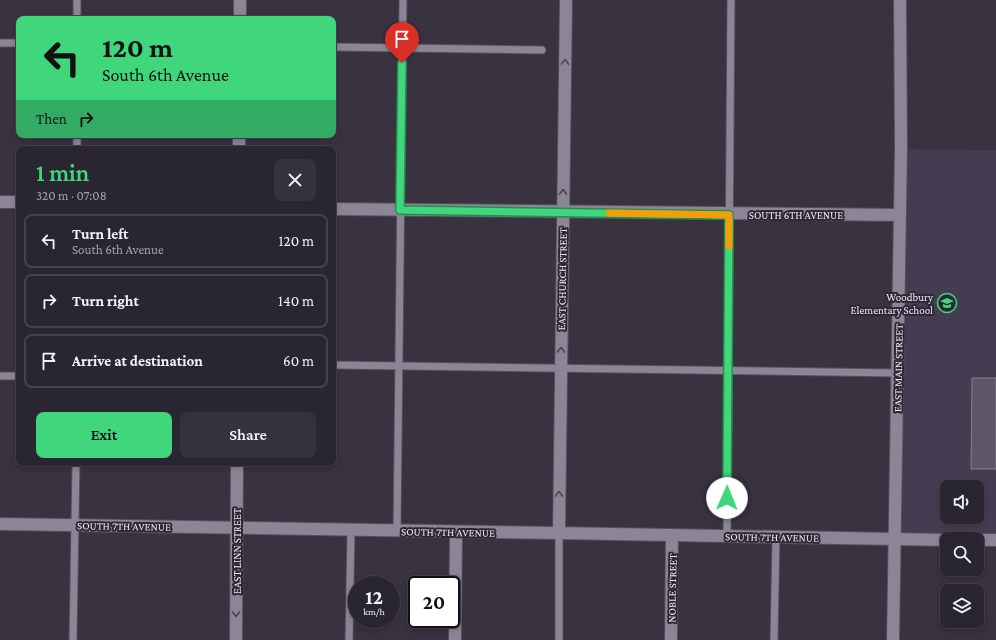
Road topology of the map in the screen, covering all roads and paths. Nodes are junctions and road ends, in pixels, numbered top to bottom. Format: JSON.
{"nodes":[{"id":1,"x":77,"y":0,"type":"edge"},
{"id":2,"x":240,"y":0,"type":"edge"},
{"id":3,"x":403,"y":0,"type":"edge"},
{"id":4,"x":566,"y":0,"type":"edge"},
{"id":5,"x":731,"y":0,"type":"edge"},
{"id":6,"x":900,"y":0,"type":"edge"},
{"id":7,"x":77,"y":16,"type":"edge"},
{"id":8,"x":240,"y":16,"type":"edge"},
{"id":9,"x":0,"y":43,"type":"edge"},
{"id":10,"x":16,"y":43,"type":"edge"},
{"id":11,"x":336,"y":47,"type":"edge"},
{"id":12,"x":402,"y":48,"type":"junction"},
{"id":13,"x":542,"y":50,"type":"dead end"},
{"id":14,"x":0,"y":202,"type":"edge"},
{"id":15,"x":16,"y":202,"type":"edge"},
{"id":16,"x":336,"y":209,"type":"edge"},
{"id":17,"x":400,"y":210,"type":"junction"},
{"id":18,"x":563,"y":212,"type":"junction"},
{"id":19,"x":729,"y":215,"type":"junction"},
{"id":20,"x":900,"y":215,"type":"junction"},
{"id":21,"x":336,"y":366,"type":"edge"},
{"id":22,"x":399,"y":366,"type":"junction"},
{"id":23,"x":561,"y":369,"type":"junction"},
{"id":24,"x":728,"y":371,"type":"junction"},
{"id":25,"x":898,"y":373,"type":"junction"},
{"id":26,"x":0,"y":376,"type":"edge"},
{"id":27,"x":16,"y":376,"type":"edge"},
{"id":28,"x":76,"y":466,"type":"edge"},
{"id":29,"x":237,"y":466,"type":"edge"},
{"id":30,"x":0,"y":524,"type":"edge"},
{"id":31,"x":75,"y":525,"type":"junction"},
{"id":32,"x":237,"y":528,"type":"junction"},
{"id":33,"x":351,"y":530,"type":"junction"},
{"id":34,"x":397,"y":531,"type":"junction"},
{"id":35,"x":456,"y":532,"type":"junction"},
{"id":36,"x":559,"y":533,"type":"junction"},
{"id":37,"x":672,"y":535,"type":"junction"},
{"id":38,"x":727,"y":536,"type":"junction"},
{"id":39,"x":776,"y":537,"type":"junction"},
{"id":40,"x":895,"y":539,"type":"junction"},
{"id":41,"x":940,"y":540,"type":"edge"},
{"id":42,"x":984,"y":540,"type":"edge"},
{"id":43,"x":996,"y":540,"type":"edge"},
{"id":44,"x":73,"y":640,"type":"edge"},
{"id":45,"x":236,"y":640,"type":"edge"},
{"id":46,"x":349,"y":640,"type":"edge"},
{"id":47,"x":455,"y":640,"type":"edge"},
{"id":48,"x":559,"y":640,"type":"edge"},
{"id":49,"x":671,"y":640,"type":"edge"},
{"id":50,"x":774,"y":640,"type":"edge"},
{"id":51,"x":893,"y":640,"type":"edge"}],
"edges":[{"from":1,"to":7,"type":"lane"},
{"from":2,"to":8,"type":"street"},
{"from":3,"to":12,"type":"lane"},
{"from":18,"to":4,"type":"street","name":"EAST CHURCH STREET","one_way":true},
{"from":5,"to":19,"type":"lane"},
{"from":6,"to":20,"type":"street","name":"EAST MAIN STREET"},
{"from":9,"to":10,"type":"lane"},
{"from":11,"to":12,"type":"lane"},
{"from":12,"to":13,"type":"lane"},
{"from":12,"to":17,"type":"lane"},
{"from":14,"to":15,"type":"street"},
{"from":16,"to":17,"type":"street","name":"SOUTH 6TH AVENUE"},
{"from":17,"to":18,"type":"street","name":"SOUTH 6TH AVENUE"},
{"from":17,"to":22,"type":"lane"},
{"from":18,"to":19,"type":"street","name":"SOUTH 6TH AVENUE"},
{"from":23,"to":18,"type":"street","name":"EAST CHURCH STREET","one_way":true},
{"from":19,"to":20,"type":"street","name":"SOUTH 6TH AVENUE"},
{"from":19,"to":24,"type":"lane"},
{"from":20,"to":25,"type":"street","name":"EAST MAIN STREET"},
{"from":21,"to":22,"type":"lane"},
{"from":22,"to":23,"type":"lane"},
{"from":22,"to":34,"type":"lane"},
{"from":23,"to":24,"type":"lane"},
{"from":36,"to":23,"type":"street","name":"EAST CHURCH STREET","one_way":true},
{"from":24,"to":25,"type":"lane"},
{"from":24,"to":38,"type":"lane"},
{"from":25,"to":40,"type":"street","name":"EAST MAIN STREET"},
{"from":26,"to":27,"type":"lane"},
{"from":28,"to":31,"type":"lane"},
{"from":29,"to":32,"type":"street","name":"EAST LINN STREET"},
{"from":30,"to":31,"type":"street","name":"SOUTH 7TH AVENUE"},
{"from":31,"to":32,"type":"street","name":"SOUTH 7TH AVENUE"},
{"from":31,"to":44,"type":"lane"},
{"from":32,"to":33,"type":"street","name":"SOUTH 7TH AVENUE"},
{"from":32,"to":45,"type":"street","name":"EAST LINN STREET","one_way":true},
{"from":33,"to":34,"type":"street","name":"SOUTH 7TH AVENUE"},
{"from":33,"to":46,"type":"lane"},
{"from":34,"to":35,"type":"street","name":"SOUTH 7TH AVENUE"},
{"from":35,"to":36,"type":"street","name":"SOUTH 7TH AVENUE"},
{"from":35,"to":47,"type":"street"},
{"from":36,"to":37,"type":"street","name":"SOUTH 7TH AVENUE"},
{"from":36,"to":48,"type":"lane"},
{"from":37,"to":38,"type":"street","name":"SOUTH 7TH AVENUE"},
{"from":37,"to":49,"type":"street","name":"NOBLE STREET"},
{"from":38,"to":39,"type":"street","name":"SOUTH 7TH AVENUE"},
{"from":39,"to":40,"type":"street","name":"SOUTH 7TH AVENUE"},
{"from":39,"to":50,"type":"lane"},
{"from":40,"to":41,"type":"street","name":"SOUTH 7TH AVENUE"},
{"from":40,"to":51,"type":"street","name":"EAST MAIN STREET"},
{"from":42,"to":43,"type":"street"}]}
